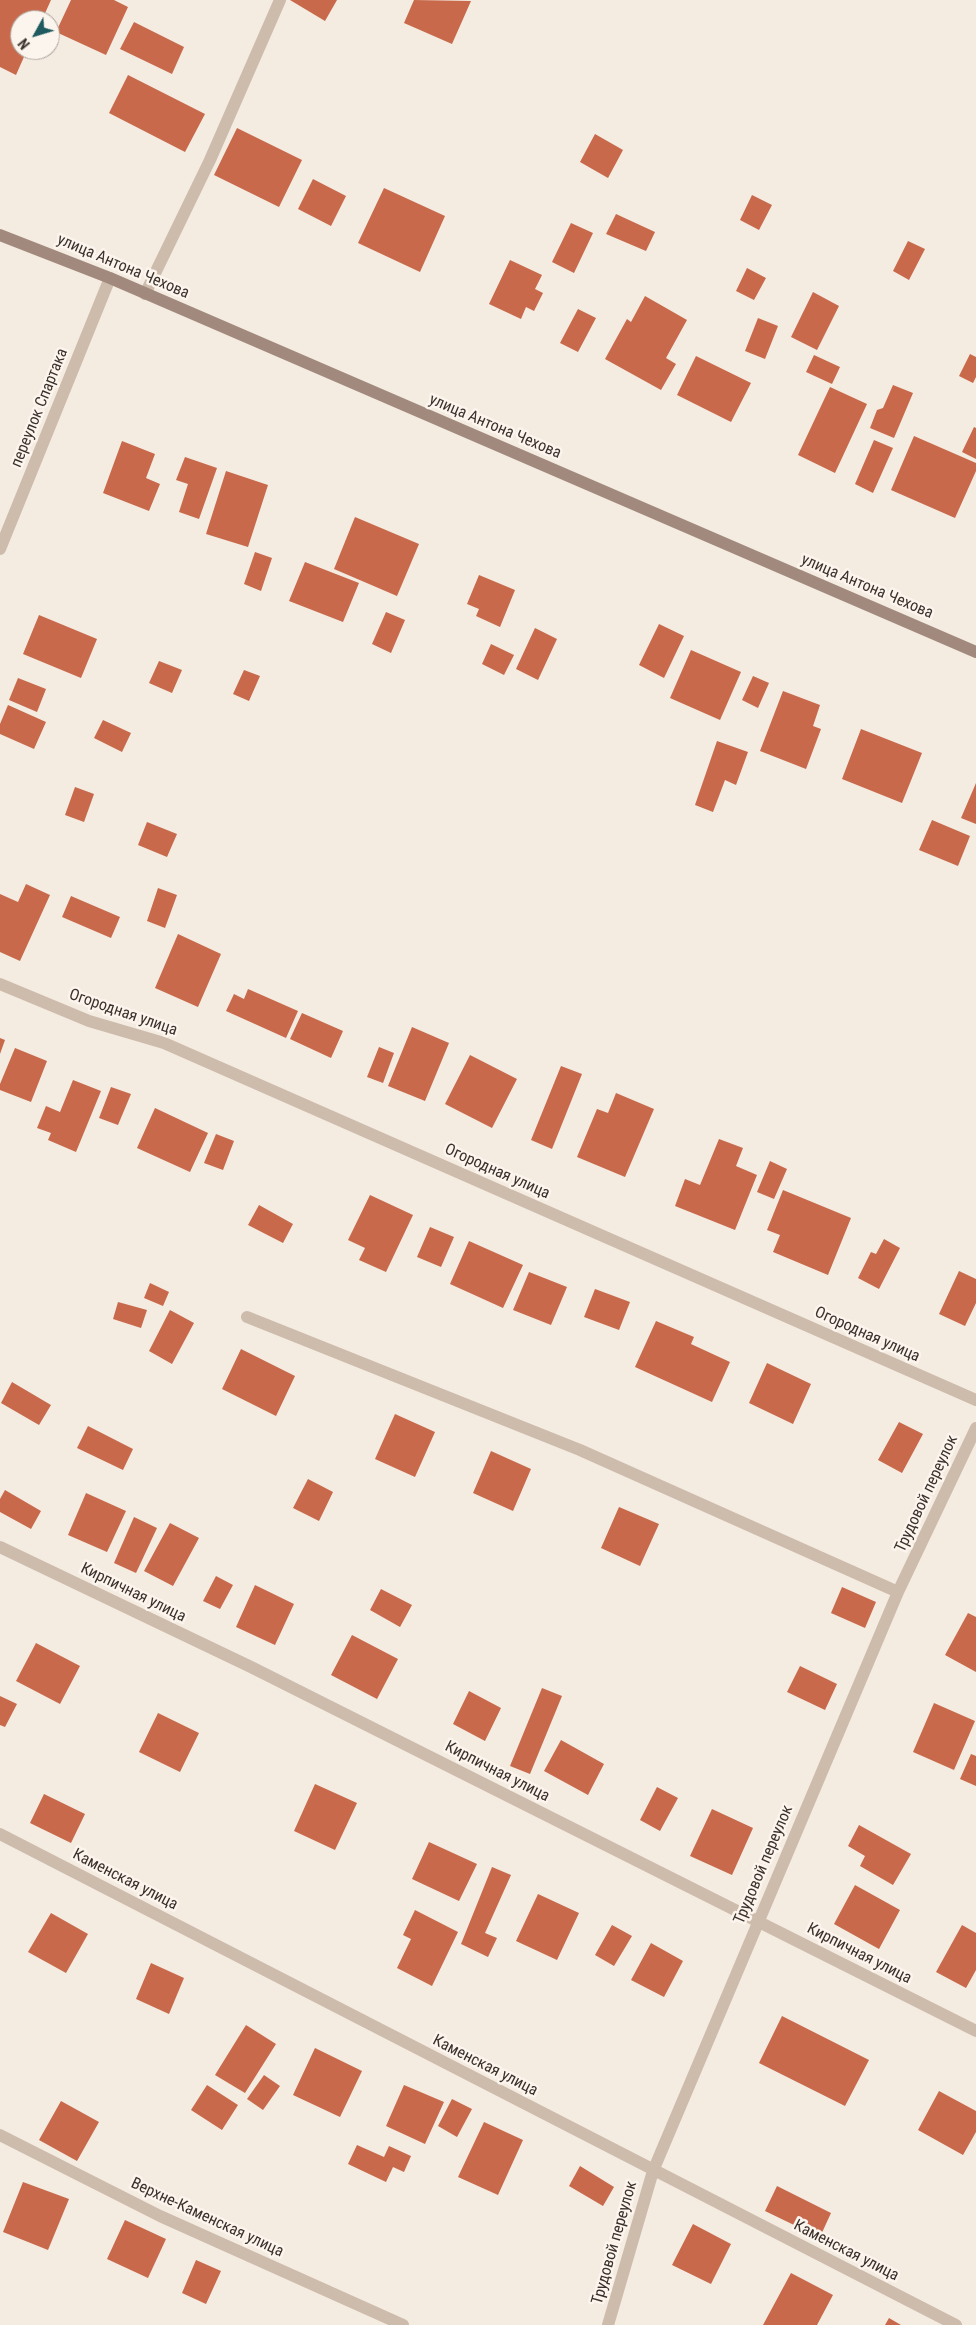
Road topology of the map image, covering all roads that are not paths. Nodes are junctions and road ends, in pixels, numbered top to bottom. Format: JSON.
{"nodes":[{"id":1,"x":280,"y":0,"type":"edge"},
{"id":2,"x":0,"y":235,"type":"edge"},
{"id":3,"x":110,"y":278,"type":"junction"},
{"id":4,"x":146,"y":294,"type":"junction"},
{"id":5,"x":0,"y":549,"type":"edge"},
{"id":6,"x":976,"y":652,"type":"edge"},
{"id":7,"x":0,"y":984,"type":"edge"},
{"id":8,"x":247,"y":1317,"type":"dead end"},
{"id":9,"x":976,"y":1400,"type":"edge"},
{"id":10,"x":976,"y":1428,"type":"edge"},
{"id":11,"x":0,"y":1547,"type":"edge"},
{"id":12,"x":898,"y":1592,"type":"junction"},
{"id":13,"x":0,"y":1834,"type":"edge"},
{"id":14,"x":757,"y":1921,"type":"junction"},
{"id":15,"x":976,"y":2031,"type":"edge"},
{"id":16,"x":0,"y":2135,"type":"edge"},
{"id":17,"x":653,"y":2171,"type":"junction"},
{"id":18,"x":403,"y":2325,"type":"edge"},
{"id":19,"x":608,"y":2325,"type":"edge"},
{"id":20,"x":956,"y":2325,"type":"edge"}],
"edges":[{"from":1,"to":4,"type":"street"},
{"from":2,"to":3,"type":"street","name":"улица Антона Чехова"},
{"from":3,"to":4,"type":"street","name":"улица Антона Чехова"},
{"from":3,"to":5,"type":"street","name":"переулок Спартака"},
{"from":4,"to":6,"type":"street","name":"улица Антона Чехова"},
{"from":7,"to":9,"type":"street","name":"Огородная улица"},
{"from":8,"to":12,"type":"street"},
{"from":10,"to":12,"type":"street","name":"Трудовой переулок"},
{"from":11,"to":14,"type":"street","name":"Кирпичная улица"},
{"from":12,"to":14,"type":"street","name":"Трудовой переулок"},
{"from":13,"to":17,"type":"street","name":"Каменская улица"},
{"from":14,"to":15,"type":"street","name":"Кирпичная улица"},
{"from":14,"to":17,"type":"street","name":"Трудовой переулок"},
{"from":16,"to":18,"type":"street","name":"Верхне-Каменская улица"},
{"from":17,"to":19,"type":"street","name":"Трудовой переулок"},
{"from":17,"to":20,"type":"street","name":"Каменская улица"}]}
